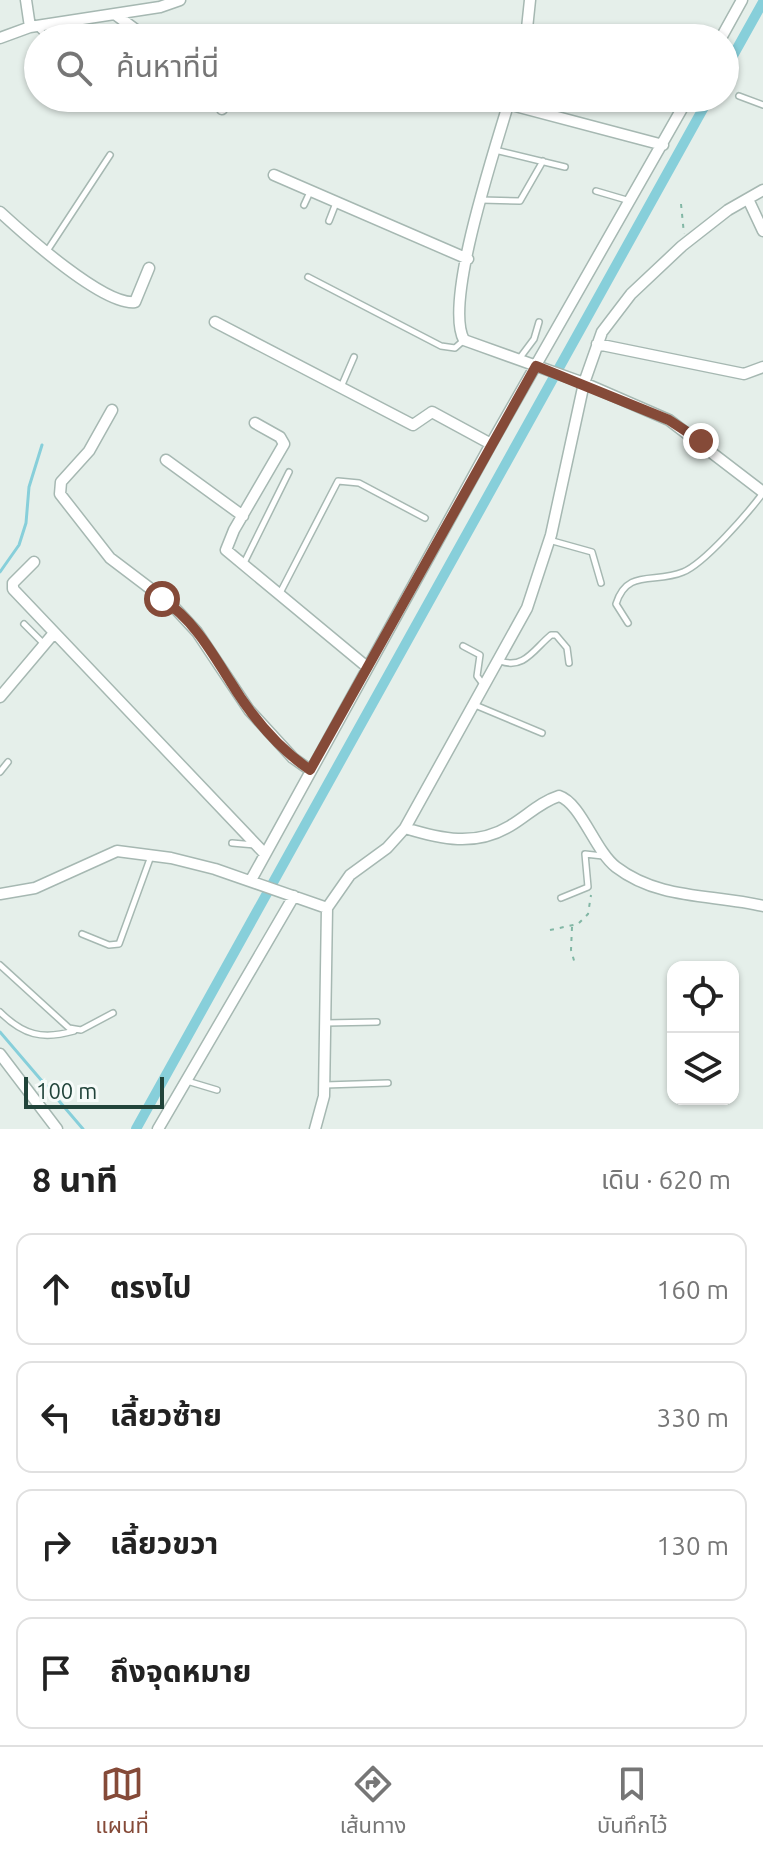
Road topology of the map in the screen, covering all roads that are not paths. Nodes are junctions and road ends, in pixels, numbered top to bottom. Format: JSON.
{"nodes":[{"id":1,"x":26,"y":0,"type":"edge"},
{"id":2,"x":180,"y":0,"type":"edge"},
{"id":3,"x":530,"y":0,"type":"edge"},
{"id":4,"x":742,"y":0,"type":"edge"},
{"id":5,"x":166,"y":2,"type":"edge"},
{"id":6,"x":116,"y":15,"type":"junction"},
{"id":7,"x":32,"y":24,"type":"edge"},
{"id":8,"x":48,"y":24,"type":"edge"},
{"id":9,"x":128,"y":24,"type":"edge"},
{"id":10,"x":527,"y":24,"type":"edge"},
{"id":11,"x":729,"y":24,"type":"edge"},
{"id":12,"x":24,"y":29,"type":"edge"},
{"id":13,"x":0,"y":38,"type":"edge"},
{"id":14,"x":739,"y":96,"type":"dead end"},
{"id":15,"x":763,"y":105,"type":"edge"},
{"id":16,"x":506,"y":112,"type":"edge"},
{"id":17,"x":548,"y":112,"type":"edge"},
{"id":18,"x":681,"y":112,"type":"edge"},
{"id":19,"x":663,"y":145,"type":"junction"},
{"id":20,"x":495,"y":150,"type":"junction"},
{"id":21,"x":110,"y":155,"type":"dead end"},
{"id":22,"x":543,"y":161,"type":"junction"},
{"id":23,"x":565,"y":167,"type":"dead end"},
{"id":24,"x":274,"y":175,"type":"dead end"},
{"id":25,"x":763,"y":190,"type":"edge"},
{"id":26,"x":311,"y":191,"type":"junction"},
{"id":27,"x":596,"y":191,"type":"dead end"},
{"id":28,"x":748,"y":199,"type":"junction"},
{"id":29,"x":481,"y":200,"type":"junction"},
{"id":30,"x":631,"y":201,"type":"junction"},
{"id":31,"x":337,"y":202,"type":"junction"},
{"id":32,"x":304,"y":205,"type":"dead end"},
{"id":33,"x":0,"y":212,"type":"edge"},
{"id":34,"x":329,"y":221,"type":"dead end"},
{"id":35,"x":763,"y":231,"type":"edge"},
{"id":36,"x":46,"y":252,"type":"junction"},
{"id":37,"x":468,"y":259,"type":"junction"},
{"id":38,"x":149,"y":268,"type":"dead end"},
{"id":39,"x":308,"y":277,"type":"dead end"},
{"id":40,"x":215,"y":322,"type":"dead end"},
{"id":41,"x":539,"y":322,"type":"dead end"},
{"id":42,"x":464,"y":340,"type":"junction"},
{"id":43,"x":597,"y":344,"type":"junction"},
{"id":44,"x":354,"y":357,"type":"dead end"},
{"id":45,"x":518,"y":360,"type":"junction"},
{"id":46,"x":536,"y":366,"type":"junction"},
{"id":47,"x":763,"y":367,"type":"edge"},
{"id":48,"x":584,"y":383,"type":"junction"},
{"id":49,"x":341,"y":387,"type":"junction"},
{"id":50,"x":112,"y":410,"type":"dead end"},
{"id":51,"x":255,"y":423,"type":"dead end"},
{"id":52,"x":491,"y":444,"type":"junction"},
{"id":53,"x":166,"y":460,"type":"dead end"},
{"id":54,"x":289,"y":472,"type":"dead end"},
{"id":55,"x":763,"y":492,"type":"edge"},
{"id":56,"x":243,"y":516,"type":"junction"},
{"id":57,"x":425,"y":518,"type":"dead end"},
{"id":58,"x":549,"y":540,"type":"junction"},
{"id":59,"x":34,"y":562,"type":"dead end"},
{"id":60,"x":242,"y":566,"type":"junction"},
{"id":61,"x":601,"y":583,"type":"dead end"},
{"id":62,"x":280,"y":594,"type":"junction"},
{"id":63,"x":628,"y":623,"type":"dead end"},
{"id":64,"x":24,"y":624,"type":"dead end"},
{"id":65,"x":54,"y":633,"type":"junction"},
{"id":66,"x":44,"y":644,"type":"junction"},
{"id":67,"x":463,"y":646,"type":"dead end"},
{"id":68,"x":500,"y":661,"type":"junction"},
{"id":69,"x":569,"y":663,"type":"dead end"},
{"id":70,"x":367,"y":667,"type":"junction"},
{"id":71,"x":486,"y":687,"type":"junction"},
{"id":72,"x":0,"y":697,"type":"edge"},
{"id":73,"x":475,"y":705,"type":"junction"},
{"id":74,"x":542,"y":733,"type":"dead end"},
{"id":75,"x":8,"y":762,"type":"dead end"},
{"id":76,"x":310,"y":770,"type":"junction"},
{"id":77,"x":0,"y":772,"type":"edge"},
{"id":78,"x":405,"y":828,"type":"junction"},
{"id":79,"x":232,"y":843,"type":"dead end"},
{"id":80,"x":256,"y":845,"type":"junction"},
{"id":81,"x":265,"y":854,"type":"junction"},
{"id":82,"x":152,"y":855,"type":"junction"},
{"id":83,"x":604,"y":856,"type":"junction"},
{"id":84,"x":256,"y":882,"type":"junction"},
{"id":85,"x":290,"y":895,"type":"junction"},
{"id":86,"x":1,"y":896,"type":"edge"},
{"id":87,"x":561,"y":898,"type":"dead end"},
{"id":88,"x":763,"y":906,"type":"edge"},
{"id":89,"x":327,"y":908,"type":"junction"},
{"id":90,"x":82,"y":934,"type":"dead end"},
{"id":91,"x":0,"y":965,"type":"edge"},
{"id":92,"x":0,"y":1012,"type":"edge"},
{"id":93,"x":113,"y":1013,"type":"dead end"},
{"id":94,"x":377,"y":1022,"type":"dead end"},
{"id":95,"x":325,"y":1023,"type":"junction"},
{"id":96,"x":75,"y":1031,"type":"junction"},
{"id":97,"x":2,"y":1062,"type":"edge"},
{"id":98,"x":186,"y":1081,"type":"junction"},
{"id":99,"x":388,"y":1083,"type":"dead end"},
{"id":100,"x":324,"y":1085,"type":"junction"},
{"id":101,"x":217,"y":1090,"type":"dead end"},
{"id":102,"x":57,"y":1129,"type":"edge"},
{"id":103,"x":158,"y":1129,"type":"edge"},
{"id":104,"x":315,"y":1129,"type":"edge"}],
"edges":[{"from":1,"to":7,"type":"street"},
{"from":2,"to":5,"type":"street"},
{"from":3,"to":10,"type":"street"},
{"from":4,"to":11,"type":"street"},
{"from":5,"to":6,"type":"street"},
{"from":6,"to":8,"type":"street"},
{"from":6,"to":9,"type":"street"},
{"from":12,"to":13,"type":"street"},
{"from":14,"to":15,"type":"lane"},
{"from":16,"to":20,"type":"street"},
{"from":17,"to":19,"type":"street"},
{"from":18,"to":19,"type":"street"},
{"from":19,"to":30,"type":"street"},
{"from":20,"to":22,"type":"lane"},
{"from":20,"to":29,"type":"street"},
{"from":21,"to":36,"type":"lane"},
{"from":22,"to":23,"type":"lane"},
{"from":22,"to":29,"type":"lane"},
{"from":24,"to":26,"type":"street"},
{"from":25,"to":28,"type":"street"},
{"from":26,"to":31,"type":"street"},
{"from":26,"to":32,"type":"lane"},
{"from":27,"to":30,"type":"lane"},
{"from":28,"to":35,"type":"street"},
{"from":28,"to":43,"type":"street"},
{"from":29,"to":37,"type":"street"},
{"from":30,"to":46,"type":"street"},
{"from":31,"to":34,"type":"lane"},
{"from":31,"to":37,"type":"street"},
{"from":33,"to":36,"type":"street"},
{"from":36,"to":38,"type":"street"},
{"from":37,"to":42,"type":"street"},
{"from":39,"to":42,"type":"lane"},
{"from":40,"to":49,"type":"street"},
{"from":41,"to":45,"type":"lane"},
{"from":42,"to":45,"type":"street"},
{"from":43,"to":47,"type":"street"},
{"from":43,"to":48,"type":"street"},
{"from":44,"to":49,"type":"lane"},
{"from":45,"to":46,"type":"street"},
{"from":46,"to":48,"type":"street"},
{"from":46,"to":52,"type":"street"},
{"from":48,"to":55,"type":"street"},
{"from":48,"to":58,"type":"street"},
{"from":49,"to":52,"type":"street"},
{"from":50,"to":76,"type":"street"},
{"from":51,"to":56,"type":"street"},
{"from":52,"to":70,"type":"street"},
{"from":53,"to":56,"type":"street"},
{"from":54,"to":60,"type":"lane"},
{"from":55,"to":63,"type":"lane"},
{"from":56,"to":60,"type":"street"},
{"from":57,"to":62,"type":"lane"},
{"from":58,"to":61,"type":"lane"},
{"from":58,"to":68,"type":"street"},
{"from":59,"to":65,"type":"street"},
{"from":60,"to":62,"type":"street"},
{"from":62,"to":70,"type":"street"},
{"from":64,"to":66,"type":"lane"},
{"from":65,"to":66,"type":"street"},
{"from":65,"to":80,"type":"street"},
{"from":66,"to":72,"type":"street"},
{"from":67,"to":71,"type":"lane"},
{"from":68,"to":69,"type":"lane"},
{"from":68,"to":71,"type":"street"},
{"from":70,"to":76,"type":"street"},
{"from":71,"to":73,"type":"street"},
{"from":73,"to":74,"type":"lane"},
{"from":73,"to":78,"type":"street"},
{"from":75,"to":77,"type":"lane"},
{"from":76,"to":81,"type":"street"},
{"from":78,"to":83,"type":"street"},
{"from":78,"to":89,"type":"street"},
{"from":79,"to":80,"type":"lane"},
{"from":80,"to":81,"type":"street"},
{"from":81,"to":84,"type":"street"},
{"from":82,"to":84,"type":"street"},
{"from":82,"to":86,"type":"street"},
{"from":82,"to":90,"type":"lane"},
{"from":83,"to":87,"type":"lane"},
{"from":83,"to":88,"type":"street"},
{"from":84,"to":85,"type":"street"},
{"from":85,"to":89,"type":"street"},
{"from":85,"to":98,"type":"street"},
{"from":89,"to":95,"type":"street"},
{"from":91,"to":96,"type":"lane"},
{"from":92,"to":96,"type":"lane"},
{"from":93,"to":96,"type":"lane"},
{"from":94,"to":95,"type":"lane"},
{"from":95,"to":100,"type":"street"},
{"from":97,"to":102,"type":"street"},
{"from":98,"to":101,"type":"lane"},
{"from":98,"to":103,"type":"street"},
{"from":99,"to":100,"type":"lane"},
{"from":100,"to":104,"type":"street"}]}
